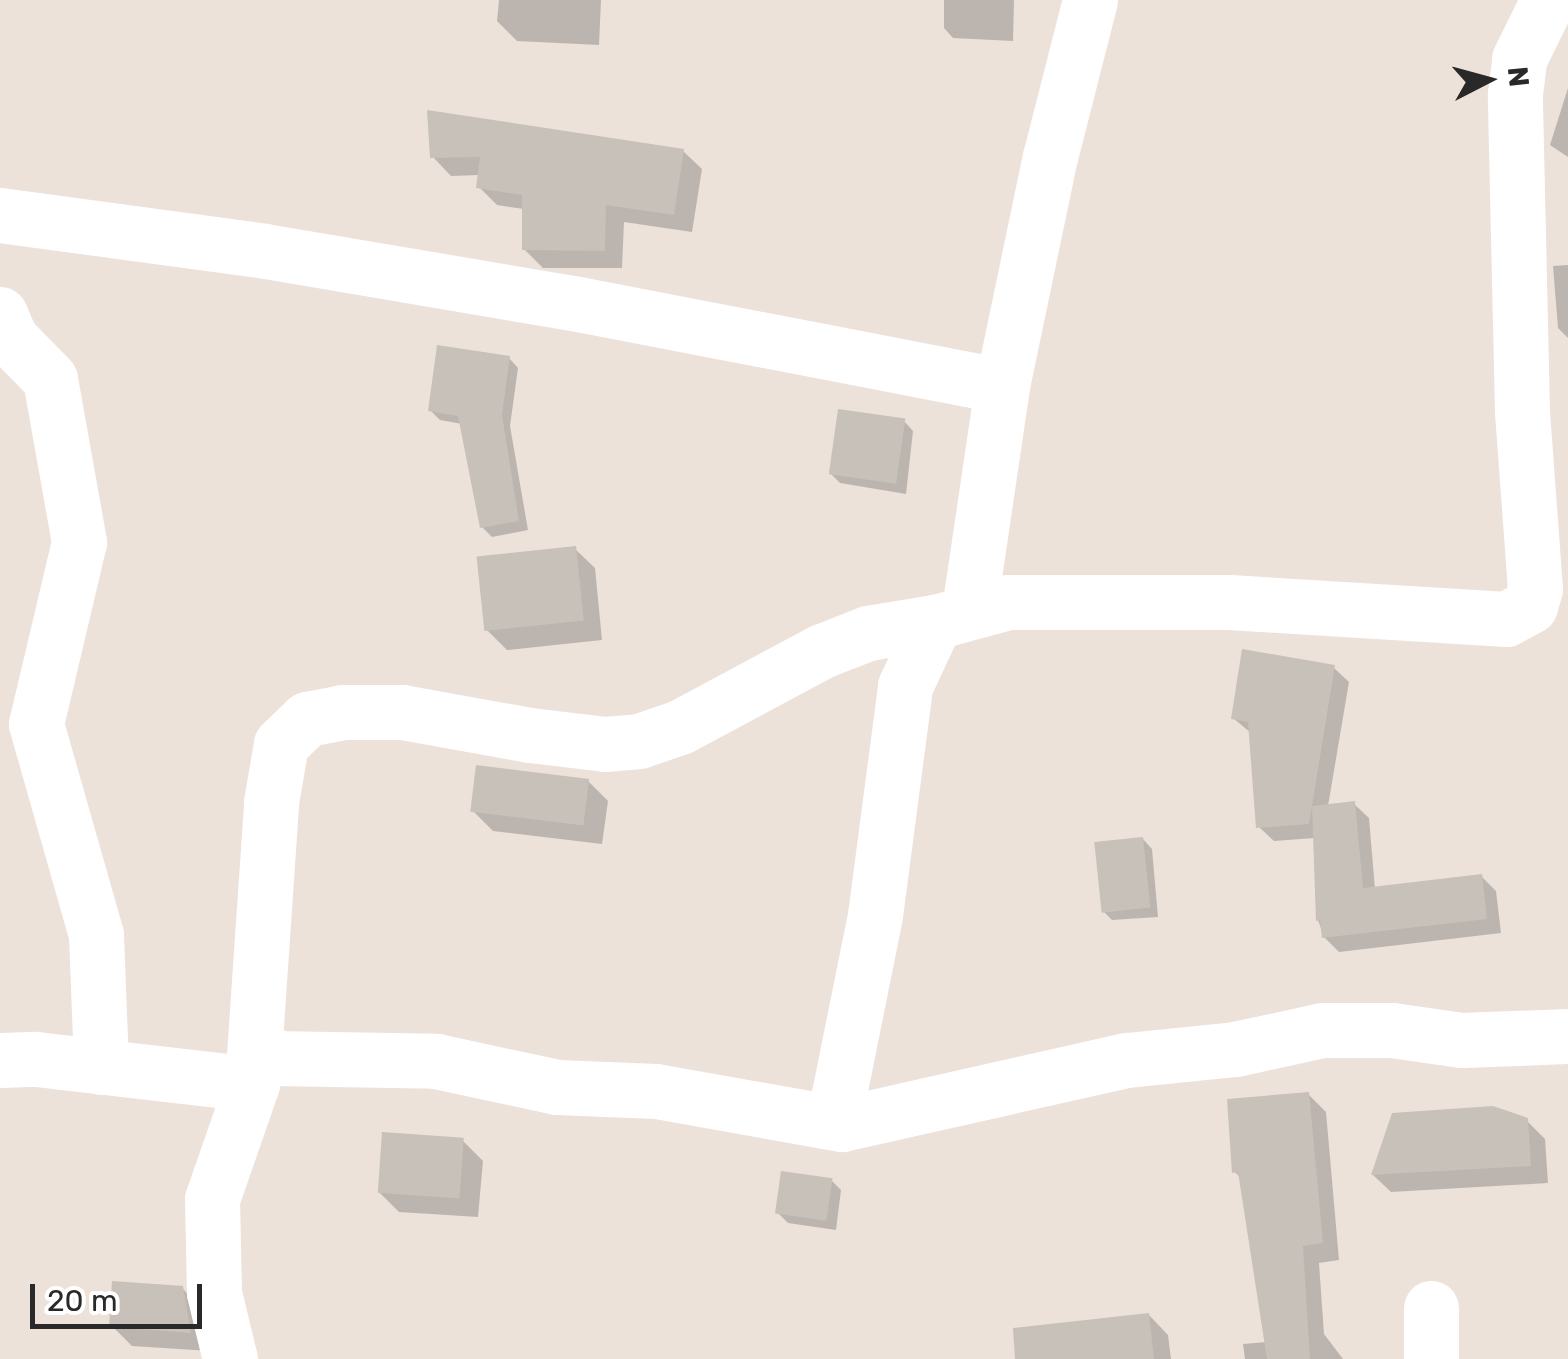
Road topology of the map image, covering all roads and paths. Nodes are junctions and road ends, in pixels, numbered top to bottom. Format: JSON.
{"nodes":[{"id":1,"x":1090,"y":0,"type":"edge"},
{"id":2,"x":1548,"y":0,"type":"edge"},
{"id":3,"x":0,"y":215,"type":"edge"},
{"id":4,"x":0,"y":314,"type":"edge"},
{"id":5,"x":1002,"y":386,"type":"junction"},
{"id":6,"x":1549,"y":608,"type":"edge"},
{"id":7,"x":952,"y":616,"type":"junction"},
{"id":8,"x":1568,"y":1036,"type":"edge"},
{"id":9,"x":0,"y":1060,"type":"edge"},
{"id":10,"x":255,"y":1064,"type":"junction"},
{"id":11,"x":101,"y":1066,"type":"junction"},
{"id":12,"x":842,"y":1124,"type":"junction"},
{"id":13,"x":230,"y":1359,"type":"edge"}],
"edges":[{"from":1,"to":5,"type":"street"},
{"from":2,"to":6,"type":"street"},
{"from":3,"to":5,"type":"street"},
{"from":4,"to":11,"type":"street"},
{"from":5,"to":7,"type":"street"},
{"from":6,"to":7,"type":"street"},
{"from":7,"to":10,"type":"street"},
{"from":7,"to":12,"type":"street"},
{"from":8,"to":12,"type":"street"},
{"from":9,"to":11,"type":"street"},
{"from":10,"to":11,"type":"street"},
{"from":10,"to":12,"type":"street"},
{"from":10,"to":13,"type":"street"}]}
